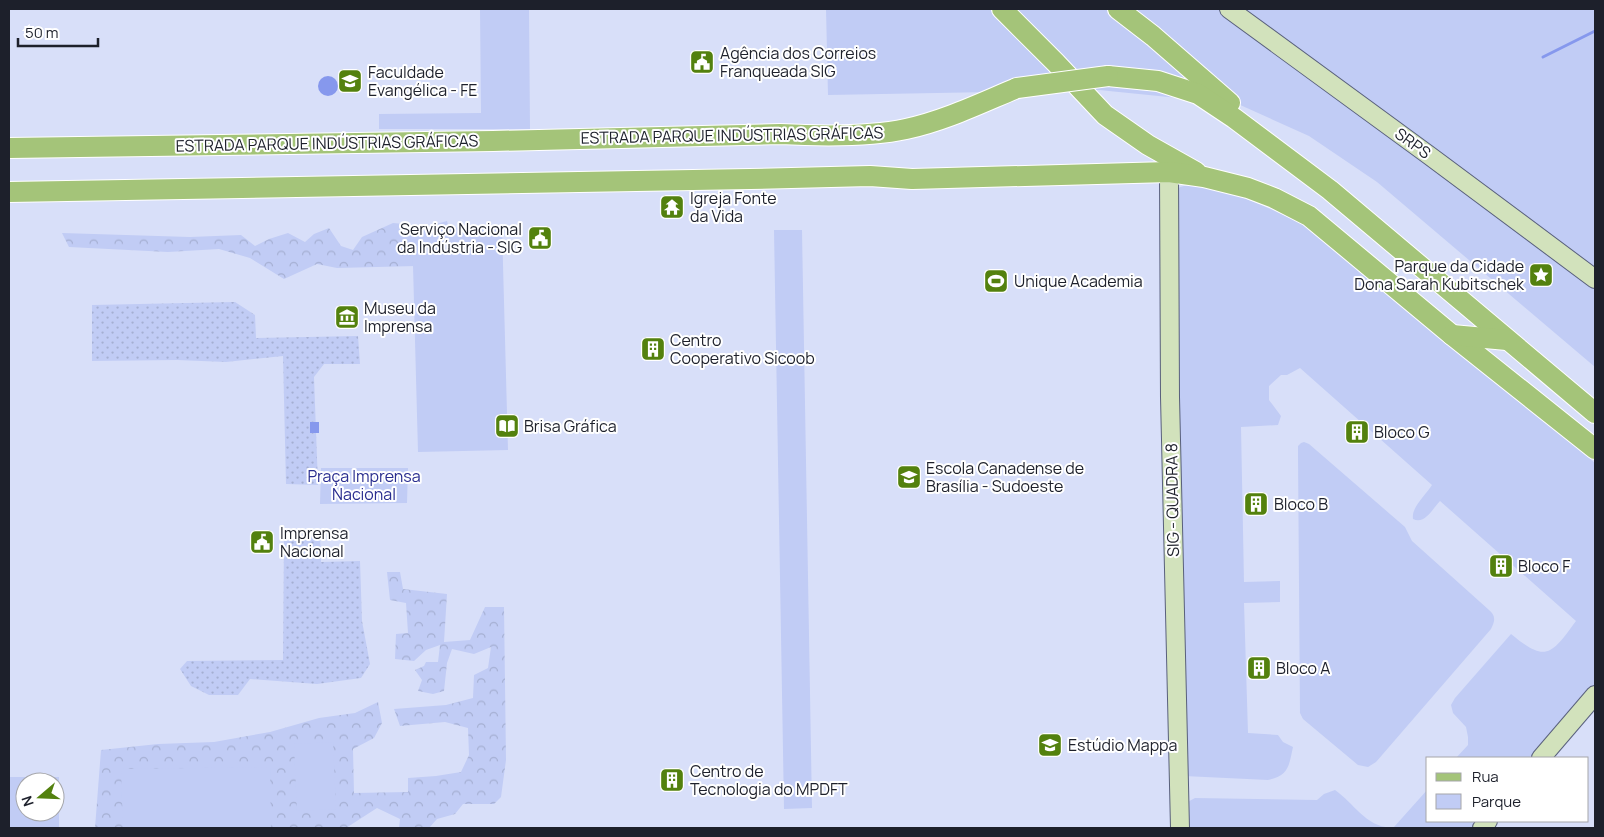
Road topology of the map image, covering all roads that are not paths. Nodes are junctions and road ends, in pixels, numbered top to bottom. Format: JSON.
{"nodes":[{"id":1,"x":1002,"y":9,"type":"edge"},
{"id":2,"x":1118,"y":9,"type":"edge"},
{"id":3,"x":1229,"y":9,"type":"edge"},
{"id":4,"x":1015,"y":17,"type":"edge"},
{"id":5,"x":9,"y":148,"type":"edge"},
{"id":6,"x":1169,"y":172,"type":"junction"},
{"id":7,"x":1204,"y":177,"type":"junction"},
{"id":8,"x":1330,"y":190,"type":"junction"},
{"id":9,"x":9,"y":192,"type":"edge"},
{"id":10,"x":1595,"y":279,"type":"edge"},
{"id":11,"x":1452,"y":335,"type":"junction"},
{"id":12,"x":1507,"y":340,"type":"junction"},
{"id":13,"x":1595,"y":413,"type":"edge"},
{"id":14,"x":1595,"y":449,"type":"edge"},
{"id":15,"x":1595,"y":694,"type":"edge"},
{"id":16,"x":1542,"y":757,"type":"edge"},
{"id":17,"x":1180,"y":828,"type":"edge"}],
"edges":[{"from":1,"to":4,"type":"main road"},
{"from":2,"to":8,"type":"main road"},
{"from":3,"to":10,"type":"street","name":"SRPS"},
{"from":4,"to":7,"type":"main road"},
{"from":5,"to":8,"type":"main road","name":"ESTRADA PARQUE INDÚSTRIAS GRÁFICAS","bridge":true},
{"from":6,"to":7,"type":"main road"},
{"from":6,"to":9,"type":"main road"},
{"from":6,"to":17,"type":"street","name":"SIG - QUADRA 8"},
{"from":7,"to":11,"type":"main road"},
{"from":8,"to":12,"type":"main road","name":"ESTRADA PARQUE INDÚSTRIAS GRÁFICAS"},
{"from":11,"to":12,"type":"main road"},
{"from":11,"to":14,"type":"main road"},
{"from":12,"to":13,"type":"main road","name":"ESTRADA PARQUE INDÚSTRIAS GRÁFICAS"},
{"from":15,"to":16,"type":"street"}]}
